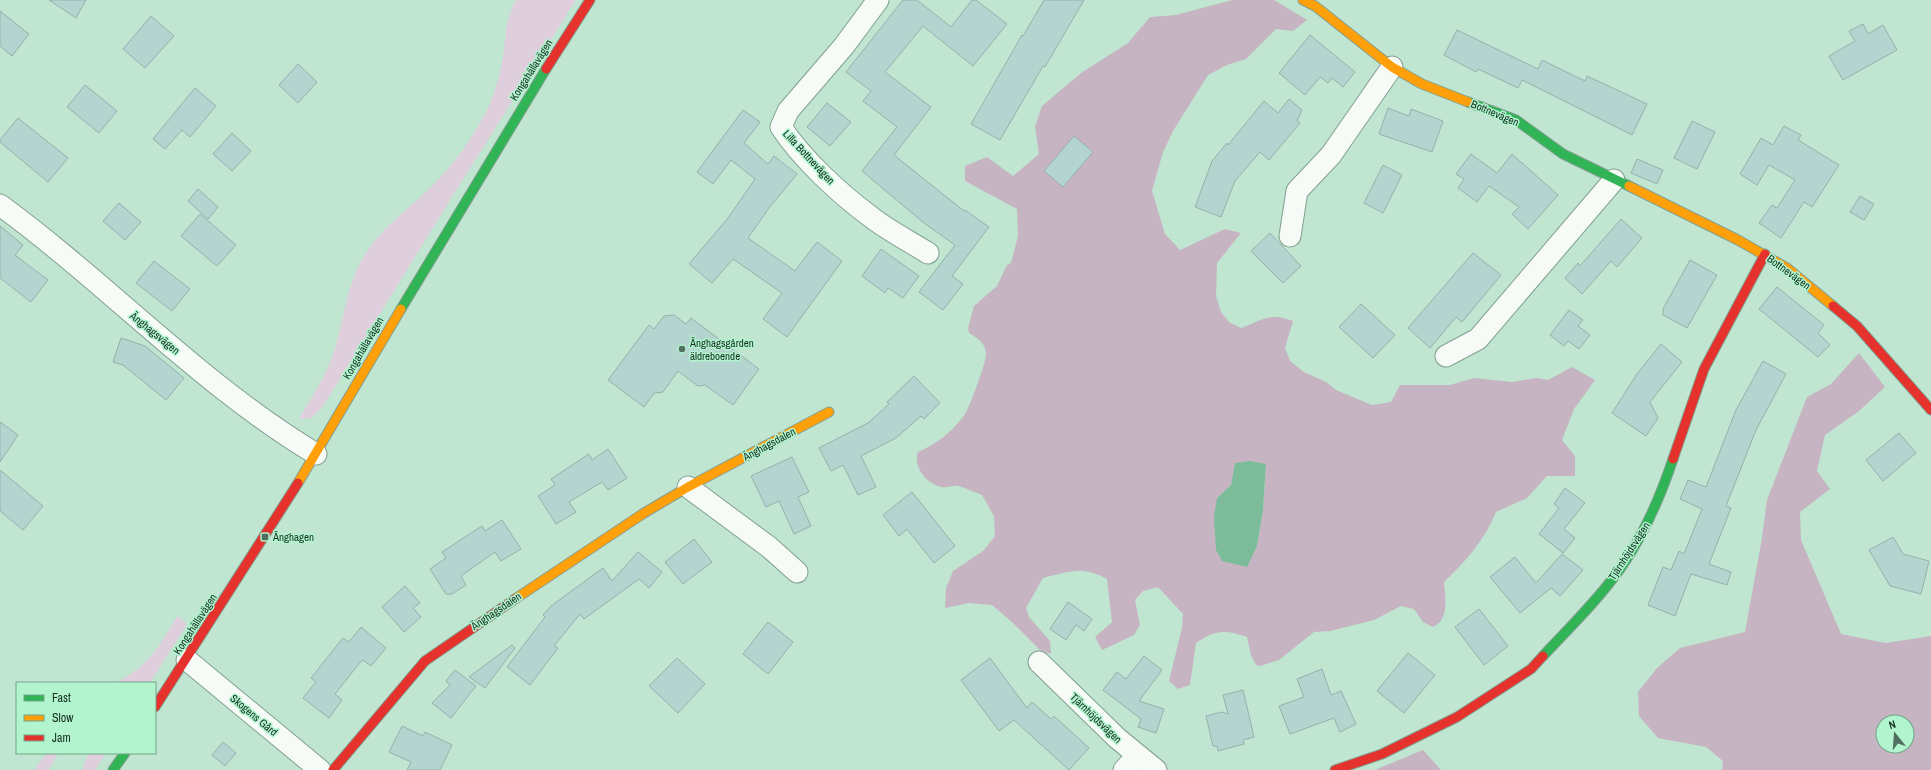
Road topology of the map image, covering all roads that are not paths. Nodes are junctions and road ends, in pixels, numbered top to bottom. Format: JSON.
{"nodes":[{"id":1,"x":590,"y":0,"type":"edge"},
{"id":2,"x":878,"y":0,"type":"edge"},
{"id":3,"x":1303,"y":0,"type":"edge"},
{"id":4,"x":1392,"y":67,"type":"junction"},
{"id":5,"x":1614,"y":180,"type":"junction"},
{"id":6,"x":0,"y":205,"type":"edge"},
{"id":7,"x":1290,"y":236,"type":"dead end"},
{"id":8,"x":928,"y":253,"type":"dead end"},
{"id":9,"x":1765,"y":254,"type":"junction"},
{"id":10,"x":1446,"y":356,"type":"dead end"},
{"id":11,"x":1931,"y":410,"type":"edge"},
{"id":12,"x":829,"y":412,"type":"dead end"},
{"id":13,"x":316,"y":454,"type":"junction"},
{"id":14,"x":688,"y":487,"type":"junction"},
{"id":15,"x":797,"y":572,"type":"dead end"},
{"id":16,"x":187,"y":660,"type":"junction"},
{"id":17,"x":1039,"y":662,"type":"dead end"},
{"id":18,"x":156,"y":706,"type":"edge"},
{"id":19,"x":123,"y":754,"type":"edge"},
{"id":20,"x":1130,"y":763,"type":"edge"},
{"id":21,"x":113,"y":770,"type":"edge"},
{"id":22,"x":320,"y":770,"type":"edge"},
{"id":23,"x":333,"y":770,"type":"edge"},
{"id":24,"x":1156,"y":770,"type":"edge"},
{"id":25,"x":1335,"y":770,"type":"edge"}],
"edges":[{"from":1,"to":13,"type":"street","name":"Kongahällavägen"},
{"from":2,"to":8,"type":"street","name":"Lilla Bottnevägen"},
{"from":3,"to":4,"type":"street","name":"Bottnevägen"},
{"from":4,"to":5,"type":"street","name":"Bottnevägen"},
{"from":4,"to":7,"type":"street"},
{"from":5,"to":9,"type":"street","name":"Bottnevägen"},
{"from":5,"to":10,"type":"street"},
{"from":6,"to":13,"type":"street","name":"Änghagsvägen"},
{"from":9,"to":11,"type":"street","name":"Bottnevägen"},
{"from":9,"to":25,"type":"street","name":"Tjärnhöjdsvägen"},
{"from":12,"to":14,"type":"street","name":"Änghagsdalen"},
{"from":13,"to":16,"type":"street","name":"Kongahällavägen"},
{"from":14,"to":15,"type":"street"},
{"from":14,"to":23,"type":"street","name":"Änghagsdalen"},
{"from":16,"to":18,"type":"street","name":"Kongahällavägen"},
{"from":16,"to":22,"type":"street","name":"Skogens Gård"},
{"from":17,"to":20,"type":"street","name":"Tjärnhöjdsvägen"},
{"from":19,"to":21,"type":"street"},
{"from":20,"to":24,"type":"street","name":"Tjärnhöjdsvägen"}]}
